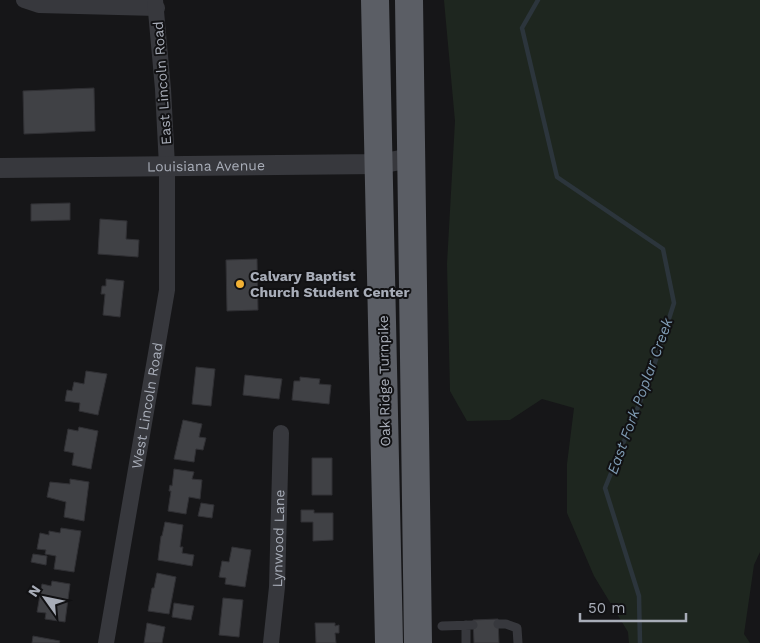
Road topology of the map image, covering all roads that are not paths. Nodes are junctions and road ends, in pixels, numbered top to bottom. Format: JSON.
{"nodes":[{"id":1,"x":24,"y":0,"type":"edge"},
{"id":2,"x":374,"y":0,"type":"edge"},
{"id":3,"x":409,"y":0,"type":"edge"},
{"id":4,"x":156,"y":4,"type":"edge"},
{"id":5,"x":411,"y":158,"type":"junction"},
{"id":6,"x":379,"y":164,"type":"junction"},
{"id":7,"x":167,"y":166,"type":"junction"},
{"id":8,"x":0,"y":168,"type":"edge"},
{"id":9,"x":282,"y":432,"type":"dead end"},
{"id":10,"x":402,"y":535,"type":"junction"},
{"id":11,"x":498,"y":624,"type":"dead end"},
{"id":12,"x":442,"y":626,"type":"dead end"},
{"id":13,"x":106,"y":643,"type":"edge"},
{"id":14,"x":271,"y":643,"type":"edge"},
{"id":15,"x":389,"y":643,"type":"edge"},
{"id":16,"x":418,"y":643,"type":"edge"},
{"id":17,"x":466,"y":643,"type":"edge"},
{"id":18,"x":518,"y":643,"type":"edge"}],
"edges":[{"from":1,"to":4,"type":"street"},
{"from":2,"to":6,"type":"highway","name":"Oak Ridge Turnpike"},
{"from":3,"to":5,"type":"highway","name":"Oak Ridge Turnpike"},
{"from":4,"to":7,"type":"street","name":"East Lincoln Road"},
{"from":5,"to":6,"type":"street","name":"Louisiana Avenue"},
{"from":5,"to":10,"type":"highway","name":"Oak Ridge Turnpike"},
{"from":6,"to":7,"type":"street","name":"Louisiana Avenue"},
{"from":6,"to":10,"type":"highway","name":"Oak Ridge Turnpike"},
{"from":7,"to":8,"type":"street","name":"Louisiana Avenue"},
{"from":7,"to":13,"type":"street","name":"West Lincoln Road"},
{"from":9,"to":14,"type":"street","name":"Lynwood Lane"},
{"from":10,"to":15,"type":"highway","name":"Oak Ridge Turnpike"},
{"from":10,"to":16,"type":"highway","name":"Oak Ridge Turnpike"},
{"from":11,"to":18,"type":"lane"},
{"from":12,"to":17,"type":"lane"}]}
